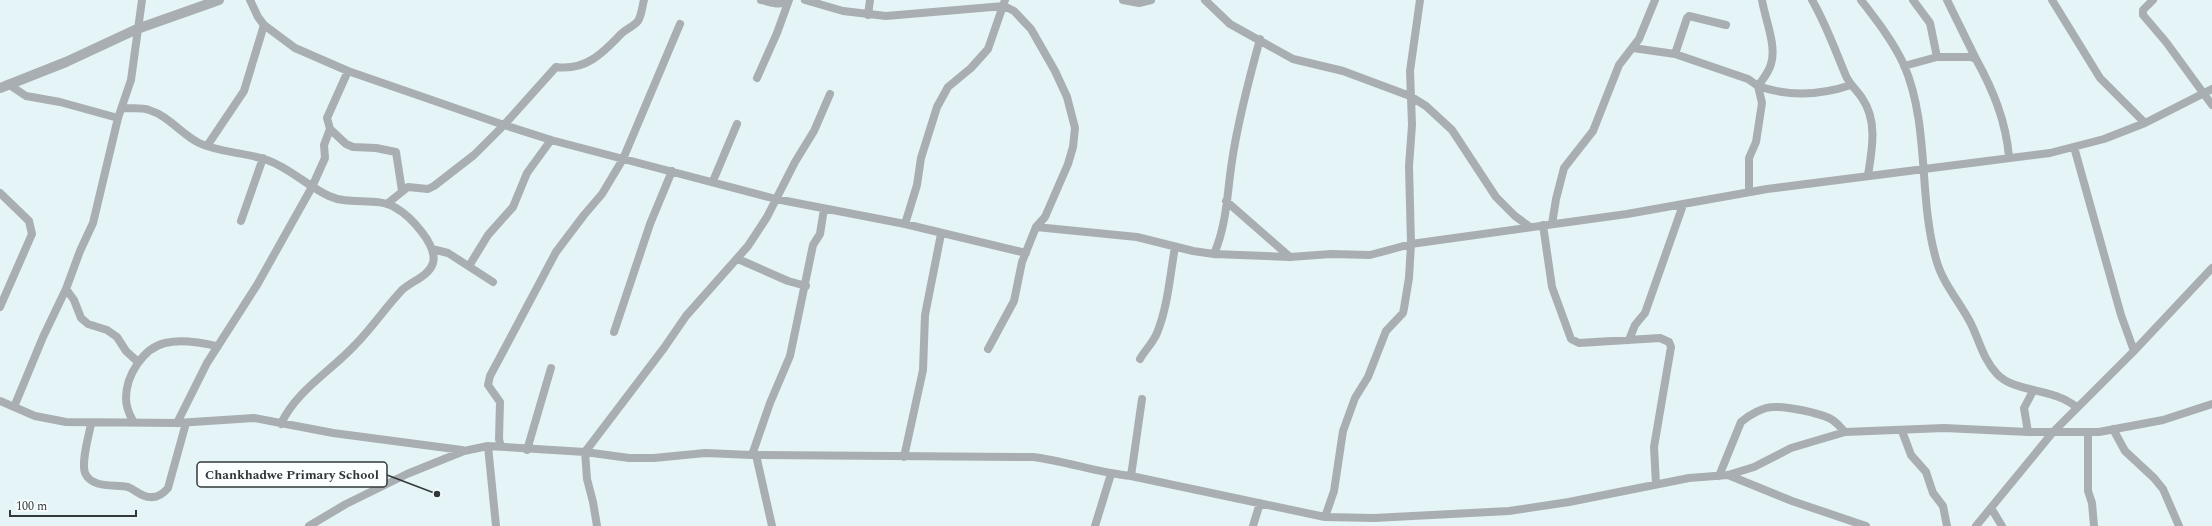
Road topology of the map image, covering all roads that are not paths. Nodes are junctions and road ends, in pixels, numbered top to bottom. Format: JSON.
{"nodes":[{"id":1,"x":142,"y":0,"type":"edge"},
{"id":2,"x":219,"y":0,"type":"edge"},
{"id":3,"x":250,"y":0,"type":"edge"},
{"id":4,"x":644,"y":0,"type":"edge"},
{"id":5,"x":761,"y":0,"type":"edge"},
{"id":6,"x":789,"y":0,"type":"edge"},
{"id":7,"x":805,"y":0,"type":"edge"},
{"id":8,"x":870,"y":0,"type":"edge"},
{"id":9,"x":1123,"y":0,"type":"edge"},
{"id":10,"x":1151,"y":0,"type":"edge"},
{"id":11,"x":1205,"y":0,"type":"edge"},
{"id":12,"x":1420,"y":0,"type":"edge"},
{"id":13,"x":1656,"y":0,"type":"edge"},
{"id":14,"x":1762,"y":0,"type":"edge"},
{"id":15,"x":1812,"y":0,"type":"edge"},
{"id":16,"x":1860,"y":0,"type":"edge"},
{"id":17,"x":1913,"y":0,"type":"edge"},
{"id":18,"x":1947,"y":0,"type":"edge"},
{"id":19,"x":2052,"y":0,"type":"edge"},
{"id":20,"x":2153,"y":0,"type":"edge"},
{"id":21,"x":1005,"y":3,"type":"edge"},
{"id":22,"x":868,"y":15,"type":"junction"},
{"id":23,"x":680,"y":24,"type":"dead end"},
{"id":24,"x":264,"y":25,"type":"junction"},
{"id":25,"x":1726,"y":25,"type":"dead end"},
{"id":26,"x":137,"y":29,"type":"junction"},
{"id":27,"x":1260,"y":39,"type":"junction"},
{"id":28,"x":1633,"y":48,"type":"junction"},
{"id":29,"x":1676,"y":54,"type":"junction"},
{"id":30,"x":1937,"y":57,"type":"junction"},
{"id":31,"x":1976,"y":59,"type":"junction"},
{"id":32,"x":1904,"y":66,"type":"junction"},
{"id":33,"x":348,"y":71,"type":"junction"},
{"id":34,"x":757,"y":78,"type":"dead end"},
{"id":35,"x":1851,"y":85,"type":"junction"},
{"id":36,"x":4,"y":86,"type":"edge"},
{"id":37,"x":1758,"y":86,"type":"junction"},
{"id":38,"x":2212,"y":89,"type":"edge"},
{"id":39,"x":830,"y":94,"type":"dead end"},
{"id":40,"x":2203,"y":94,"type":"junction"},
{"id":41,"x":1410,"y":96,"type":"junction"},
{"id":42,"x":2212,"y":105,"type":"edge"},
{"id":43,"x":122,"y":108,"type":"junction"},
{"id":44,"x":118,"y":118,"type":"junction"},
{"id":45,"x":2146,"y":123,"type":"junction"},
{"id":46,"x":737,"y":124,"type":"dead end"},
{"id":47,"x":504,"y":125,"type":"junction"},
{"id":48,"x":330,"y":130,"type":"junction"},
{"id":49,"x":551,"y":140,"type":"junction"},
{"id":50,"x":208,"y":146,"type":"junction"},
{"id":51,"x":2074,"y":147,"type":"junction"},
{"id":52,"x":2009,"y":157,"type":"junction"},
{"id":53,"x":263,"y":158,"type":"junction"},
{"id":54,"x":623,"y":158,"type":"junction"},
{"id":55,"x":1923,"y":168,"type":"junction"},
{"id":56,"x":672,"y":171,"type":"junction"},
{"id":57,"x":1868,"y":176,"type":"junction"},
{"id":58,"x":713,"y":181,"type":"junction"},
{"id":59,"x":312,"y":187,"type":"junction"},
{"id":60,"x":402,"y":191,"type":"junction"},
{"id":61,"x":1749,"y":192,"type":"junction"},
{"id":62,"x":0,"y":193,"type":"edge"},
{"id":63,"x":776,"y":199,"type":"junction"},
{"id":64,"x":1226,"y":201,"type":"junction"},
{"id":65,"x":388,"y":203,"type":"junction"},
{"id":66,"x":1683,"y":205,"type":"junction"},
{"id":67,"x":824,"y":209,"type":"junction"},
{"id":68,"x":241,"y":221,"type":"dead end"},
{"id":69,"x":905,"y":224,"type":"junction"},
{"id":70,"x":1552,"y":224,"type":"junction"},
{"id":71,"x":1543,"y":225,"type":"junction"},
{"id":72,"x":1036,"y":227,"type":"junction"},
{"id":73,"x":1530,"y":227,"type":"junction"},
{"id":74,"x":941,"y":234,"type":"junction"},
{"id":75,"x":1411,"y":244,"type":"junction"},
{"id":76,"x":1175,"y":247,"type":"junction"},
{"id":77,"x":432,"y":249,"type":"junction"},
{"id":78,"x":1026,"y":253,"type":"junction"},
{"id":79,"x":1214,"y":254,"type":"junction"},
{"id":80,"x":1290,"y":257,"type":"junction"},
{"id":81,"x":738,"y":259,"type":"junction"},
{"id":82,"x":469,"y":266,"type":"junction"},
{"id":83,"x":2211,"y":272,"type":"edge"},
{"id":84,"x":493,"y":282,"type":"dead end"},
{"id":85,"x":806,"y":286,"type":"junction"},
{"id":86,"x":66,"y":289,"type":"junction"},
{"id":87,"x":0,"y":307,"type":"edge"},
{"id":88,"x":614,"y":332,"type":"dead end"},
{"id":89,"x":1629,"y":340,"type":"junction"},
{"id":90,"x":218,"y":346,"type":"junction"},
{"id":91,"x":988,"y":349,"type":"dead end"},
{"id":92,"x":2134,"y":351,"type":"junction"},
{"id":93,"x":1140,"y":359,"type":"dead end"},
{"id":94,"x":138,"y":362,"type":"junction"},
{"id":95,"x":551,"y":368,"type":"dead end"},
{"id":96,"x":2033,"y":391,"type":"junction"},
{"id":97,"x":1142,"y":399,"type":"dead end"},
{"id":98,"x":0,"y":401,"type":"edge"},
{"id":99,"x":2212,"y":404,"type":"edge"},
{"id":100,"x":14,"y":407,"type":"junction"},
{"id":101,"x":2077,"y":407,"type":"junction"},
{"id":102,"x":133,"y":422,"type":"junction"},
{"id":103,"x":177,"y":423,"type":"junction"},
{"id":104,"x":186,"y":423,"type":"junction"},
{"id":105,"x":91,"y":424,"type":"junction"},
{"id":106,"x":281,"y":424,"type":"junction"},
{"id":107,"x":2113,"y":429,"type":"junction"},
{"id":108,"x":1902,"y":431,"type":"junction"},
{"id":109,"x":1845,"y":432,"type":"junction"},
{"id":110,"x":2028,"y":432,"type":"junction"},
{"id":111,"x":2053,"y":432,"type":"junction"},
{"id":112,"x":2088,"y":432,"type":"junction"},
{"id":113,"x":488,"y":446,"type":"junction"},
{"id":114,"x":501,"y":447,"type":"junction"},
{"id":115,"x":464,"y":450,"type":"junction"},
{"id":116,"x":527,"y":450,"type":"junction"},
{"id":117,"x":585,"y":452,"type":"junction"},
{"id":118,"x":754,"y":455,"type":"junction"},
{"id":119,"x":904,"y":457,"type":"junction"},
{"id":120,"x":1111,"y":474,"type":"junction"},
{"id":121,"x":1728,"y":475,"type":"junction"},
{"id":122,"x":1131,"y":476,"type":"junction"},
{"id":123,"x":1719,"y":476,"type":"junction"},
{"id":124,"x":1656,"y":484,"type":"junction"},
{"id":125,"x":1260,"y":503,"type":"junction"},
{"id":126,"x":1991,"y":508,"type":"junction"},
{"id":127,"x":1325,"y":517,"type":"junction"},
{"id":128,"x":1351,"y":522,"type":"edge"},
{"id":129,"x":309,"y":526,"type":"edge"},
{"id":130,"x":496,"y":526,"type":"edge"},
{"id":131,"x":596,"y":526,"type":"edge"},
{"id":132,"x":772,"y":526,"type":"edge"},
{"id":133,"x":1095,"y":526,"type":"edge"},
{"id":134,"x":1253,"y":526,"type":"edge"},
{"id":135,"x":1866,"y":526,"type":"edge"},
{"id":136,"x":1947,"y":526,"type":"edge"},
{"id":137,"x":1976,"y":526,"type":"edge"},
{"id":138,"x":2002,"y":526,"type":"edge"},
{"id":139,"x":2094,"y":526,"type":"edge"},
{"id":140,"x":2179,"y":526,"type":"edge"}],
"edges":[{"from":1,"to":26,"type":"street"},
{"from":2,"to":26,"type":"street"},
{"from":3,"to":24,"type":"street"},
{"from":4,"to":47,"type":"street"},
{"from":5,"to":6,"type":"street"},
{"from":6,"to":34,"type":"street"},
{"from":7,"to":22,"type":"street"},
{"from":8,"to":22,"type":"street"},
{"from":9,"to":10,"type":"street"},
{"from":11,"to":27,"type":"street"},
{"from":12,"to":41,"type":"street"},
{"from":13,"to":28,"type":"street"},
{"from":14,"to":37,"type":"street"},
{"from":15,"to":35,"type":"street"},
{"from":16,"to":32,"type":"street"},
{"from":17,"to":30,"type":"street"},
{"from":18,"to":31,"type":"street"},
{"from":19,"to":45,"type":"street"},
{"from":20,"to":40,"type":"street"},
{"from":21,"to":22,"type":"street"},
{"from":21,"to":69,"type":"street"},
{"from":21,"to":72,"type":"street"},
{"from":23,"to":54,"type":"street"},
{"from":24,"to":33,"type":"street"},
{"from":24,"to":50,"type":"street"},
{"from":25,"to":29,"type":"street"},
{"from":26,"to":36,"type":"street"},
{"from":26,"to":43,"type":"street"},
{"from":27,"to":41,"type":"street"},
{"from":27,"to":64,"type":"street"},
{"from":28,"to":29,"type":"street"},
{"from":28,"to":70,"type":"street"},
{"from":29,"to":37,"type":"street"},
{"from":30,"to":31,"type":"street"},
{"from":30,"to":32,"type":"street"},
{"from":31,"to":52,"type":"street"},
{"from":32,"to":55,"type":"street"},
{"from":33,"to":47,"type":"street"},
{"from":33,"to":48,"type":"street"},
{"from":35,"to":37,"type":"street"},
{"from":35,"to":57,"type":"street"},
{"from":36,"to":44,"type":"street"},
{"from":37,"to":61,"type":"street"},
{"from":38,"to":40,"type":"street"},
{"from":39,"to":63,"type":"street"},
{"from":40,"to":42,"type":"street"},
{"from":40,"to":45,"type":"street"},
{"from":41,"to":73,"type":"street"},
{"from":41,"to":75,"type":"street"},
{"from":43,"to":44,"type":"street"},
{"from":43,"to":50,"type":"street"},
{"from":44,"to":86,"type":"street"},
{"from":45,"to":51,"type":"street"},
{"from":46,"to":58,"type":"street"},
{"from":47,"to":49,"type":"street"},
{"from":47,"to":60,"type":"street"},
{"from":48,"to":59,"type":"street"},
{"from":48,"to":60,"type":"street"},
{"from":49,"to":54,"type":"street"},
{"from":49,"to":82,"type":"street"},
{"from":50,"to":53,"type":"street"},
{"from":51,"to":52,"type":"street"},
{"from":51,"to":92,"type":"street"},
{"from":52,"to":55,"type":"street"},
{"from":53,"to":59,"type":"street"},
{"from":53,"to":68,"type":"street"},
{"from":54,"to":56,"type":"street"},
{"from":54,"to":114,"type":"street"},
{"from":55,"to":57,"type":"street"},
{"from":55,"to":96,"type":"street"},
{"from":56,"to":58,"type":"street"},
{"from":56,"to":88,"type":"street"},
{"from":57,"to":61,"type":"street"},
{"from":58,"to":63,"type":"street"},
{"from":59,"to":65,"type":"street"},
{"from":59,"to":90,"type":"street"},
{"from":60,"to":65,"type":"street"},
{"from":61,"to":66,"type":"street"},
{"from":62,"to":87,"type":"street"},
{"from":63,"to":67,"type":"street"},
{"from":63,"to":81,"type":"street"},
{"from":64,"to":79,"type":"street"},
{"from":64,"to":80,"type":"street"},
{"from":65,"to":77,"type":"street"},
{"from":66,"to":70,"type":"street"},
{"from":66,"to":89,"type":"street"},
{"from":67,"to":69,"type":"street"},
{"from":67,"to":85,"type":"street"},
{"from":69,"to":74,"type":"street"},
{"from":70,"to":71,"type":"street"},
{"from":71,"to":73,"type":"street"},
{"from":71,"to":89,"type":"street"},
{"from":72,"to":76,"type":"street"},
{"from":72,"to":78,"type":"street"},
{"from":73,"to":75,"type":"street"},
{"from":74,"to":78,"type":"street"},
{"from":74,"to":119,"type":"street"},
{"from":75,"to":80,"type":"street"},
{"from":75,"to":127,"type":"street"},
{"from":76,"to":79,"type":"street"},
{"from":76,"to":93,"type":"street"},
{"from":77,"to":82,"type":"street"},
{"from":77,"to":106,"type":"street"},
{"from":78,"to":91,"type":"street"},
{"from":79,"to":80,"type":"street"},
{"from":81,"to":85,"type":"street"},
{"from":81,"to":117,"type":"street"},
{"from":82,"to":84,"type":"street"},
{"from":83,"to":92,"type":"street"},
{"from":85,"to":118,"type":"street"},
{"from":86,"to":94,"type":"street"},
{"from":86,"to":100,"type":"street"},
{"from":89,"to":124,"type":"street"},
{"from":90,"to":94,"type":"street"},
{"from":90,"to":103,"type":"street"},
{"from":92,"to":101,"type":"street"},
{"from":94,"to":102,"type":"street"},
{"from":95,"to":116,"type":"street"},
{"from":96,"to":101,"type":"street"},
{"from":96,"to":110,"type":"street"},
{"from":97,"to":122,"type":"street"},
{"from":98,"to":100,"type":"street"},
{"from":99,"to":107,"type":"street"},
{"from":100,"to":105,"type":"street"},
{"from":101,"to":111,"type":"street"},
{"from":102,"to":103,"type":"street"},
{"from":102,"to":105,"type":"street"},
{"from":103,"to":104,"type":"street"},
{"from":104,"to":105,"type":"street"},
{"from":104,"to":106,"type":"street"},
{"from":106,"to":115,"type":"street"},
{"from":107,"to":112,"type":"street"},
{"from":107,"to":140,"type":"street"},
{"from":108,"to":109,"type":"street"},
{"from":108,"to":110,"type":"street"},
{"from":108,"to":136,"type":"street"},
{"from":109,"to":121,"type":"street"},
{"from":109,"to":123,"type":"street"},
{"from":110,"to":111,"type":"street"},
{"from":111,"to":112,"type":"street"},
{"from":111,"to":126,"type":"street"},
{"from":112,"to":139,"type":"street"},
{"from":113,"to":114,"type":"street"},
{"from":113,"to":115,"type":"street"},
{"from":113,"to":130,"type":"street"},
{"from":114,"to":116,"type":"street"},
{"from":115,"to":129,"type":"street"},
{"from":116,"to":117,"type":"street"},
{"from":117,"to":118,"type":"street"},
{"from":117,"to":131,"type":"street"},
{"from":118,"to":119,"type":"street"},
{"from":118,"to":132,"type":"street"},
{"from":119,"to":120,"type":"street"},
{"from":120,"to":122,"type":"street"},
{"from":120,"to":133,"type":"street"},
{"from":121,"to":123,"type":"street"},
{"from":121,"to":135,"type":"street"},
{"from":122,"to":125,"type":"street"},
{"from":123,"to":124,"type":"street"},
{"from":124,"to":128,"type":"street"},
{"from":125,"to":127,"type":"street"},
{"from":125,"to":134,"type":"street"},
{"from":126,"to":137,"type":"street"},
{"from":126,"to":138,"type":"street"},
{"from":127,"to":128,"type":"street"}]}
